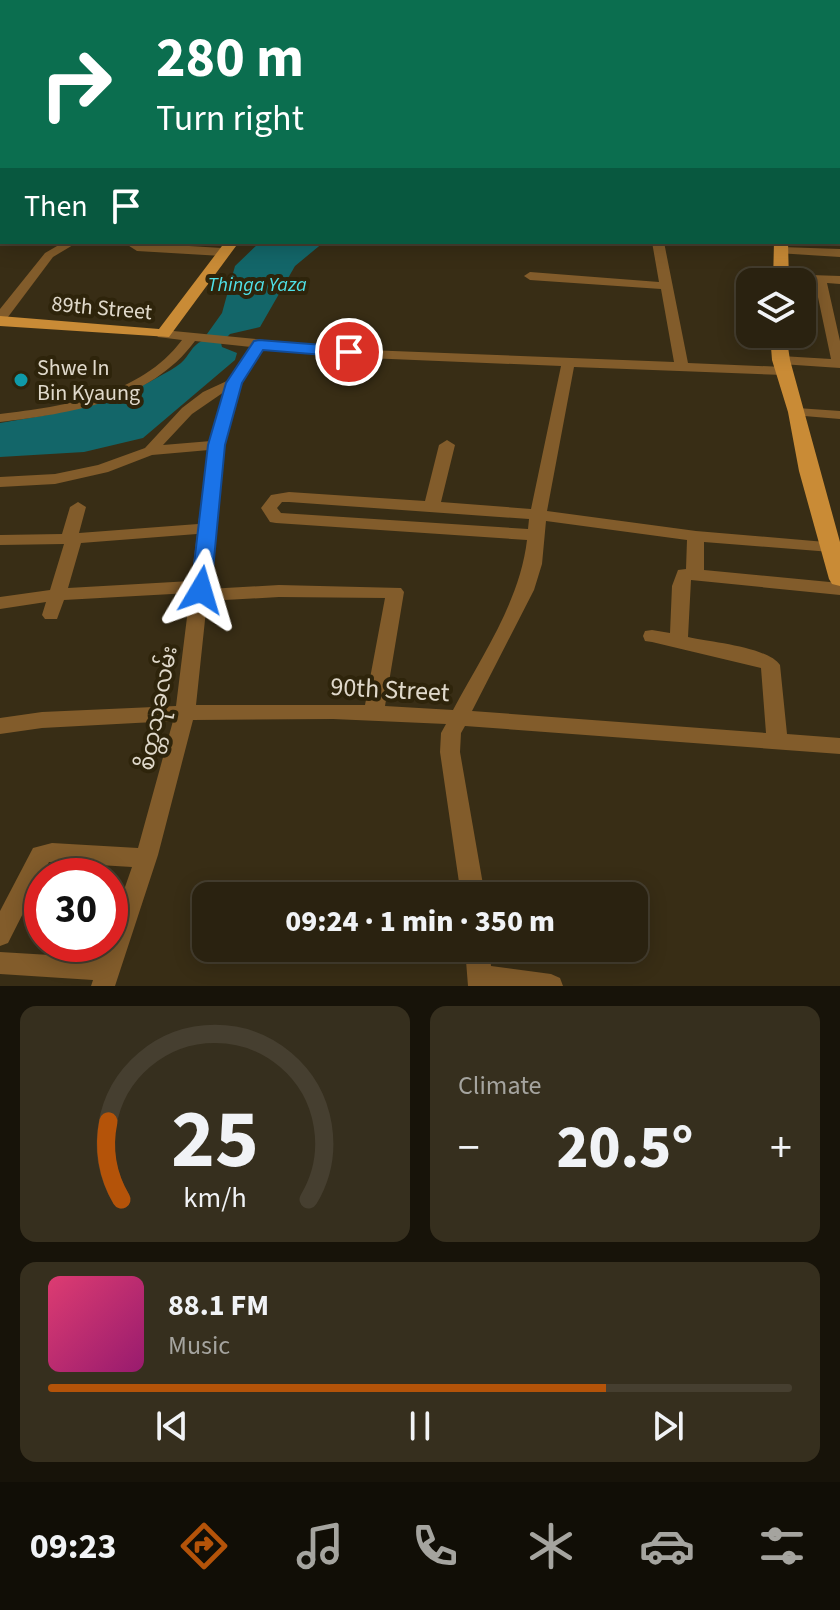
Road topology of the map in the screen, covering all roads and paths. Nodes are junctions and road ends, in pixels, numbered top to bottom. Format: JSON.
{"nodes":[{"id":1,"x":68,"y":244,"type":"edge"},
{"id":2,"x":132,"y":244,"type":"edge"},
{"id":3,"x":658,"y":244,"type":"edge"},
{"id":4,"x":781,"y":246,"type":"edge"},
{"id":5,"x":227,"y":247,"type":"edge"},
{"id":6,"x":840,"y":253,"type":"edge"},
{"id":7,"x":781,"y":268,"type":"edge"},
{"id":8,"x":530,"y":276,"type":"dead end"},
{"id":9,"x":816,"y":279,"type":"edge"},
{"id":10,"x":820,"y":279,"type":"junction"},
{"id":11,"x":840,"y":280,"type":"edge"},
{"id":12,"x":666,"y":286,"type":"junction"},
{"id":13,"x":835,"y":310,"type":"edge"},
{"id":14,"x":0,"y":319,"type":"edge"},
{"id":15,"x":163,"y":334,"type":"junction"},
{"id":16,"x":195,"y":337,"type":"junction"},
{"id":17,"x":259,"y":345,"type":"junction"},
{"id":18,"x":780,"y":348,"type":"edge"},
{"id":19,"x":568,"y":363,"type":"junction"},
{"id":20,"x":840,"y":364,"type":"edge"},
{"id":21,"x":782,"y":366,"type":"junction"},
{"id":22,"x":682,"y":368,"type":"junction"},
{"id":23,"x":234,"y":383,"type":"junction"},
{"id":24,"x":797,"y":412,"type":"junction"},
{"id":25,"x":840,"y":415,"type":"edge"},
{"id":26,"x":0,"y":418,"type":"edge"},
{"id":27,"x":217,"y":445,"type":"junction"},
{"id":28,"x":447,"y":445,"type":"dead end"},
{"id":29,"x":150,"y":451,"type":"junction"},
{"id":30,"x":0,"y":482,"type":"edge"},
{"id":31,"x":432,"y":506,"type":"junction"},
{"id":32,"x":78,"y":507,"type":"dead end"},
{"id":33,"x":538,"y":515,"type":"junction"},
{"id":34,"x":208,"y":528,"type":"junction"},
{"id":35,"x":537,"y":535,"type":"junction"},
{"id":36,"x":696,"y":536,"type":"junction"},
{"id":37,"x":72,"y":538,"type":"junction"},
{"id":38,"x":0,"y":540,"type":"edge"},
{"id":39,"x":833,"y":541,"type":"edge"},
{"id":40,"x":695,"y":575,"type":"junction"},
{"id":41,"x":840,"y":579,"type":"edge"},
{"id":42,"x":840,"y":589,"type":"edge"},
{"id":43,"x":201,"y":590,"type":"junction"},
{"id":44,"x":56,"y":595,"type":"junction"},
{"id":45,"x":0,"y":603,"type":"edge"},
{"id":46,"x":51,"y":615,"type":"dead end"},
{"id":47,"x":652,"y":636,"type":"dead end"},
{"id":48,"x":679,"y":641,"type":"junction"},
{"id":49,"x":185,"y":713,"type":"junction"},
{"id":50,"x":374,"y":713,"type":"junction"},
{"id":51,"x":457,"y":718,"type":"junction"},
{"id":52,"x":0,"y":726,"type":"edge"},
{"id":53,"x":777,"y":741,"type":"junction"},
{"id":54,"x":840,"y":746,"type":"edge"},
{"id":55,"x":146,"y":858,"type":"junction"},
{"id":56,"x":471,"y":882,"type":"edge"},
{"id":57,"x":0,"y":935,"type":"edge"},
{"id":58,"x":0,"y":963,"type":"edge"},
{"id":59,"x":106,"y":978,"type":"edge"},
{"id":60,"x":479,"y":981,"type":"edge"},
{"id":61,"x":551,"y":986,"type":"edge"}],
"edges":[{"from":1,"to":14,"type":"street"},
{"from":2,"to":5,"type":"street"},
{"from":3,"to":12,"type":"street"},
{"from":4,"to":6,"type":"street"},
{"from":4,"to":7,"type":"main road"},
{"from":5,"to":15,"type":"main road"},
{"from":8,"to":12,"type":"street"},
{"from":9,"to":10,"type":"street"},
{"from":10,"to":11,"type":"street"},
{"from":10,"to":13,"type":"street"},
{"from":12,"to":22,"type":"street"},
{"from":13,"to":20,"type":"street"},
{"from":14,"to":15,"type":"main road","name":"89th Street"},
{"from":15,"to":16,"type":"street","name":"89th Street"},
{"from":16,"to":17,"type":"street","name":"89th Street"},
{"from":16,"to":26,"type":"street"},
{"from":17,"to":19,"type":"street","name":"89th Street"},
{"from":17,"to":23,"type":"street","name":"စိတ္တသုခလမ်း"},
{"from":18,"to":21,"type":"main road"},
{"from":19,"to":22,"type":"street","name":"89th Street"},
{"from":19,"to":33,"type":"street"},
{"from":20,"to":21,"type":"street"},
{"from":21,"to":22,"type":"street","name":"89th Street"},
{"from":21,"to":24,"type":"main road"},
{"from":23,"to":27,"type":"street","name":"စိတ္တသုခလမ်း"},
{"from":23,"to":29,"type":"street"},
{"from":24,"to":25,"type":"street"},
{"from":24,"to":39,"type":"main road"},
{"from":27,"to":29,"type":"street"},
{"from":27,"to":34,"type":"street","name":"စိတ္တသုခလမ်း"},
{"from":28,"to":31,"type":"street"},
{"from":29,"to":30,"type":"street"},
{"from":31,"to":33,"type":"street"},
{"from":31,"to":35,"type":"street"},
{"from":32,"to":37,"type":"street"},
{"from":33,"to":35,"type":"street"},
{"from":33,"to":36,"type":"street"},
{"from":34,"to":37,"type":"street"},
{"from":34,"to":43,"type":"street","name":"စိတ္တသုခလမ်း"},
{"from":35,"to":51,"type":"street"},
{"from":36,"to":39,"type":"street"},
{"from":36,"to":40,"type":"street"},
{"from":37,"to":38,"type":"street"},
{"from":37,"to":44,"type":"street"},
{"from":39,"to":41,"type":"main road"},
{"from":40,"to":42,"type":"street"},
{"from":40,"to":48,"type":"street"},
{"from":43,"to":44,"type":"street"},
{"from":43,"to":49,"type":"street","name":"စိတ္တသုခလမ်း"},
{"from":43,"to":50,"type":"street"},
{"from":44,"to":45,"type":"street"},
{"from":44,"to":46,"type":"street"},
{"from":47,"to":48,"type":"street"},
{"from":48,"to":53,"type":"street"},
{"from":49,"to":50,"type":"street","name":"90th Street"},
{"from":49,"to":52,"type":"street","name":"90th Street"},
{"from":49,"to":55,"type":"street","name":"စိတ္တသုခလမ်း"},
{"from":50,"to":51,"type":"street","name":"90th Street"},
{"from":51,"to":53,"type":"street","name":"90th Street"},
{"from":51,"to":56,"type":"street"},
{"from":53,"to":54,"type":"street","name":"90th Street"},
{"from":55,"to":57,"type":"street"},
{"from":55,"to":59,"type":"street","name":"စိတ္တသုခလမ်း"},
{"from":58,"to":59,"type":"street"},
{"from":60,"to":61,"type":"street"}]}
